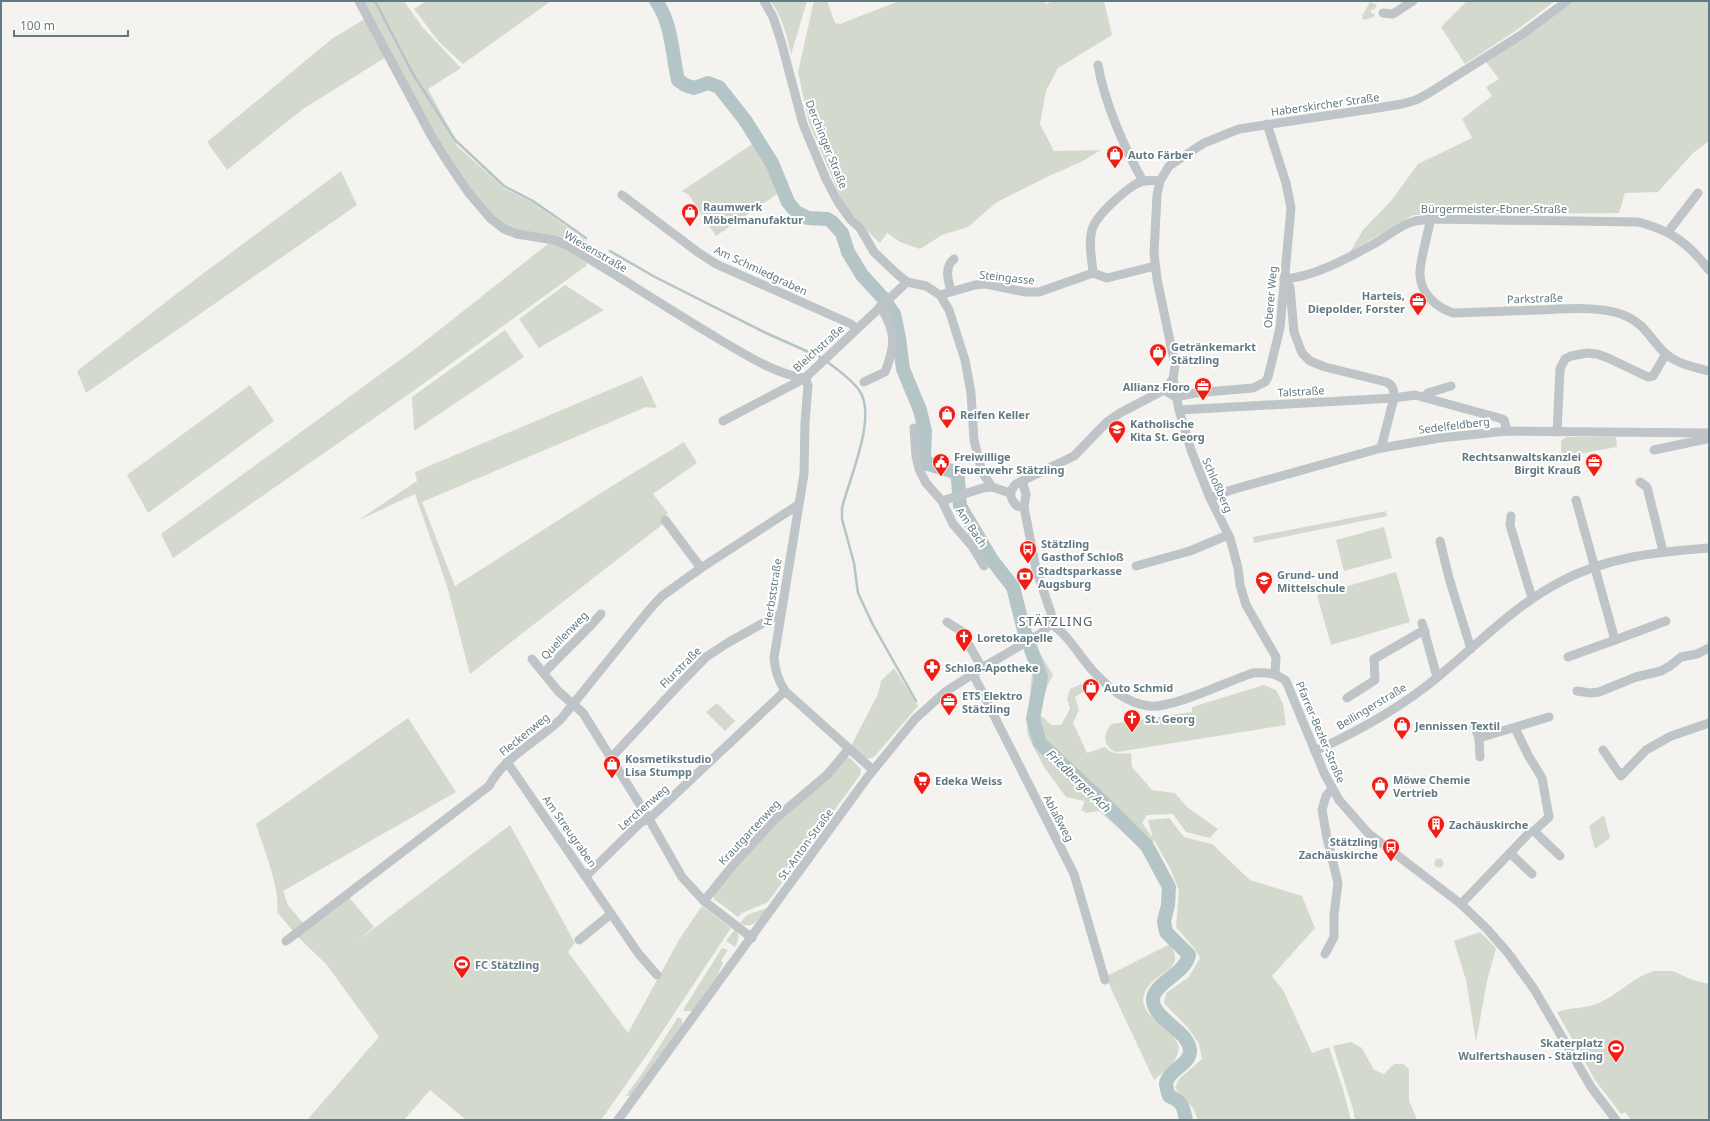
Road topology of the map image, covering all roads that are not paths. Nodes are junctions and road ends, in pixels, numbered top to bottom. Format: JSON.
{"nodes":[{"id":1,"x":359,"y":1,"type":"edge"},
{"id":2,"x":764,"y":1,"type":"edge"},
{"id":3,"x":1413,"y":1,"type":"edge"},
{"id":4,"x":1567,"y":1,"type":"edge"},
{"id":5,"x":1383,"y":13,"type":"dead end"},
{"id":6,"x":1098,"y":65,"type":"dead end"},
{"id":7,"x":1267,"y":124,"type":"junction"},
{"id":8,"x":1143,"y":181,"type":"junction"},
{"id":9,"x":1160,"y":181,"type":"junction"},
{"id":10,"x":1698,"y":193,"type":"dead end"},
{"id":11,"x":622,"y":195,"type":"dead end"},
{"id":12,"x":1431,"y":219,"type":"junction"},
{"id":13,"x":1668,"y":232,"type":"junction"},
{"id":14,"x":954,"y":259,"type":"dead end"},
{"id":15,"x":1155,"y":266,"type":"junction"},
{"id":16,"x":1709,"y":270,"type":"edge"},
{"id":17,"x":1093,"y":273,"type":"junction"},
{"id":18,"x":1284,"y":279,"type":"junction"},
{"id":19,"x":907,"y":282,"type":"junction"},
{"id":20,"x":951,"y":291,"type":"junction"},
{"id":21,"x":940,"y":295,"type":"junction"},
{"id":22,"x":881,"y":306,"type":"junction"},
{"id":23,"x":856,"y":329,"type":"junction"},
{"id":24,"x":1666,"y":354,"type":"junction"},
{"id":25,"x":1709,"y":371,"type":"edge"},
{"id":26,"x":804,"y":378,"type":"junction"},
{"id":27,"x":1173,"y":379,"type":"junction"},
{"id":28,"x":864,"y":382,"type":"dead end"},
{"id":29,"x":1451,"y":386,"type":"dead end"},
{"id":30,"x":1164,"y":390,"type":"junction"},
{"id":31,"x":1176,"y":397,"type":"junction"},
{"id":32,"x":1424,"y":397,"type":"junction"},
{"id":33,"x":1394,"y":398,"type":"junction"},
{"id":34,"x":1179,"y":410,"type":"junction"},
{"id":35,"x":723,"y":421,"type":"dead end"},
{"id":36,"x":914,"y":428,"type":"dead end"},
{"id":37,"x":1506,"y":431,"type":"junction"},
{"id":38,"x":1557,"y":432,"type":"junction"},
{"id":39,"x":1709,"y":433,"type":"edge"},
{"id":40,"x":1381,"y":448,"type":"junction"},
{"id":41,"x":1654,"y":450,"type":"dead end"},
{"id":42,"x":1022,"y":481,"type":"junction"},
{"id":43,"x":1640,"y":482,"type":"dead end"},
{"id":44,"x":992,"y":487,"type":"junction"},
{"id":45,"x":1010,"y":493,"type":"junction"},
{"id":46,"x":1210,"y":498,"type":"junction"},
{"id":47,"x":1576,"y":500,"type":"dead end"},
{"id":48,"x":942,"y":501,"type":"junction"},
{"id":49,"x":798,"y":505,"type":"junction"},
{"id":50,"x":1024,"y":507,"type":"junction"},
{"id":51,"x":1512,"y":516,"type":"dead end"},
{"id":52,"x":665,"y":520,"type":"dead end"},
{"id":53,"x":1228,"y":534,"type":"junction"},
{"id":54,"x":1440,"y":541,"type":"dead end"},
{"id":55,"x":1709,"y":548,"type":"edge"},
{"id":56,"x":1663,"y":551,"type":"junction"},
{"id":57,"x":984,"y":566,"type":"dead end"},
{"id":58,"x":1136,"y":566,"type":"dead end"},
{"id":59,"x":1594,"y":567,"type":"junction"},
{"id":60,"x":701,"y":568,"type":"junction"},
{"id":61,"x":1532,"y":598,"type":"junction"},
{"id":62,"x":781,"y":613,"type":"junction"},
{"id":63,"x":601,"y":614,"type":"dead end"},
{"id":64,"x":1666,"y":621,"type":"dead end"},
{"id":65,"x":946,"y":622,"type":"dead end"},
{"id":66,"x":1051,"y":624,"type":"junction"},
{"id":67,"x":1615,"y":640,"type":"junction"},
{"id":68,"x":1709,"y":648,"type":"edge"},
{"id":69,"x":1472,"y":649,"type":"junction"},
{"id":70,"x":1568,"y":657,"type":"dead end"},
{"id":71,"x":532,"y":659,"type":"dead end"},
{"id":72,"x":982,"y":668,"type":"junction"},
{"id":73,"x":544,"y":674,"type":"junction"},
{"id":74,"x":972,"y":674,"type":"junction"},
{"id":75,"x":1275,"y":674,"type":"junction"},
{"id":76,"x":1437,"y":677,"type":"junction"},
{"id":77,"x":785,"y":691,"type":"junction"},
{"id":78,"x":1577,"y":691,"type":"dead end"},
{"id":79,"x":1347,"y":698,"type":"dead end"},
{"id":80,"x":573,"y":704,"type":"junction"},
{"id":81,"x":1549,"y":717,"type":"dead end"},
{"id":82,"x":1709,"y":723,"type":"edge"},
{"id":83,"x":1474,"y":725,"type":"dead end"},
{"id":84,"x":1515,"y":728,"type":"junction"},
{"id":85,"x":1479,"y":738,"type":"junction"},
{"id":86,"x":848,"y":750,"type":"junction"},
{"id":87,"x":1603,"y":750,"type":"dead end"},
{"id":88,"x":1316,"y":751,"type":"junction"},
{"id":89,"x":1480,"y":757,"type":"dead end"},
{"id":90,"x":612,"y":758,"type":"junction"},
{"id":91,"x":507,"y":762,"type":"junction"},
{"id":92,"x":873,"y":770,"type":"junction"},
{"id":93,"x":1332,"y":789,"type":"junction"},
{"id":94,"x":649,"y":819,"type":"junction"},
{"id":95,"x":1534,"y":831,"type":"junction"},
{"id":96,"x":1510,"y":853,"type":"junction"},
{"id":97,"x":1560,"y":856,"type":"dead end"},
{"id":98,"x":1532,"y":874,"type":"dead end"},
{"id":99,"x":586,"y":876,"type":"junction"},
{"id":100,"x":704,"y":901,"type":"junction"},
{"id":101,"x":1461,"y":904,"type":"junction"},
{"id":102,"x":611,"y":914,"type":"junction"},
{"id":103,"x":752,"y":938,"type":"junction"},
{"id":104,"x":580,"y":940,"type":"dead end"},
{"id":105,"x":286,"y":941,"type":"dead end"},
{"id":106,"x":1325,"y":954,"type":"dead end"},
{"id":107,"x":657,"y":975,"type":"dead end"},
{"id":108,"x":1105,"y":980,"type":"dead end"},
{"id":109,"x":618,"y":1120,"type":"edge"},
{"id":110,"x":1616,"y":1120,"type":"edge"}],
"edges":[{"from":1,"to":26,"type":"street","name":"Wiesenstraße"},
{"from":2,"to":19,"type":"street","name":"Derchinger Straße"},
{"from":3,"to":5,"type":"street"},
{"from":4,"to":7,"type":"street","name":"Haberskircher Straße"},
{"from":6,"to":8,"type":"street"},
{"from":7,"to":9,"type":"street","name":"Haberskircher Straße"},
{"from":7,"to":18,"type":"street","name":"Oberer Weg"},
{"from":8,"to":9,"type":"street"},
{"from":8,"to":17,"type":"street"},
{"from":9,"to":15,"type":"street","name":"Haberskircher Straße"},
{"from":10,"to":13,"type":"street"},
{"from":11,"to":23,"type":"street","name":"Am Schmiedgraben"},
{"from":12,"to":13,"type":"street","name":"Bürgermeister-Ebner-Straße"},
{"from":12,"to":18,"type":"street","name":"Bürgermeister-Ebner-Straße"},
{"from":12,"to":24,"type":"street","name":"Parkstraße"},
{"from":13,"to":16,"type":"street","name":"Bürgermeister-Ebner-Straße"},
{"from":14,"to":20,"type":"street"},
{"from":15,"to":17,"type":"street"},
{"from":15,"to":27,"type":"street","name":"Haberskircher Straße"},
{"from":17,"to":20,"type":"street","name":"Steingasse"},
{"from":18,"to":31,"type":"street","name":"Oberer Weg"},
{"from":18,"to":33,"type":"street"},
{"from":19,"to":21,"type":"street","name":"Derchinger Straße"},
{"from":19,"to":22,"type":"street","name":"Bleichstraße"},
{"from":20,"to":21,"type":"street","name":"Steingasse"},
{"from":21,"to":44,"type":"street"},
{"from":22,"to":23,"type":"street","name":"Bleichstraße"},
{"from":22,"to":28,"type":"street"},
{"from":23,"to":26,"type":"street","name":"Bleichstraße"},
{"from":24,"to":25,"type":"street","name":"Parkstraße"},
{"from":24,"to":38,"type":"street"},
{"from":26,"to":35,"type":"street","name":"Bleichstraße"},
{"from":26,"to":49,"type":"street","name":"Herbststraße"},
{"from":27,"to":30,"type":"street"},
{"from":27,"to":31,"type":"street","name":"Schloßberg"},
{"from":29,"to":32,"type":"street","name":"Talstraße"},
{"from":30,"to":31,"type":"street"},
{"from":30,"to":42,"type":"street"},
{"from":31,"to":34,"type":"street","name":"Schloßberg"},
{"from":32,"to":33,"type":"street","name":"Talstraße"},
{"from":32,"to":37,"type":"street","name":"Talstraße"},
{"from":33,"to":34,"type":"street","name":"Talstraße"},
{"from":33,"to":40,"type":"street"},
{"from":34,"to":46,"type":"street","name":"Schloßberg"},
{"from":36,"to":48,"type":"street","name":"Am Bach"},
{"from":37,"to":38,"type":"street","name":"Sedelfeldberg"},
{"from":37,"to":40,"type":"street","name":"Sedelfeldberg"},
{"from":38,"to":39,"type":"street","name":"Sedelfeldberg"},
{"from":39,"to":41,"type":"street","name":"Sedelfeldberg"},
{"from":40,"to":46,"type":"street","name":"Sedelfeldberg"},
{"from":42,"to":45,"type":"street"},
{"from":42,"to":50,"type":"street"},
{"from":43,"to":56,"type":"street"},
{"from":44,"to":45,"type":"street"},
{"from":44,"to":48,"type":"street","name":"Am Bach"},
{"from":45,"to":50,"type":"street"},
{"from":46,"to":53,"type":"street","name":"Schloßberg"},
{"from":47,"to":59,"type":"street"},
{"from":48,"to":57,"type":"street","name":"Am Bach"},
{"from":49,"to":60,"type":"street","name":"Fleckenweg"},
{"from":49,"to":62,"type":"street","name":"Herbststraße"},
{"from":50,"to":66,"type":"street"},
{"from":51,"to":61,"type":"street"},
{"from":52,"to":60,"type":"street"},
{"from":53,"to":58,"type":"street"},
{"from":53,"to":75,"type":"street","name":"Schloßberg"},
{"from":54,"to":69,"type":"street"},
{"from":55,"to":56,"type":"street","name":"Beilingerstraße"},
{"from":56,"to":59,"type":"street","name":"Beilingerstraße"},
{"from":59,"to":61,"type":"street","name":"Beilingerstraße"},
{"from":59,"to":67,"type":"street"},
{"from":60,"to":80,"type":"street","name":"Fleckenweg"},
{"from":61,"to":69,"type":"street","name":"Beilingerstraße"},
{"from":62,"to":77,"type":"street","name":"Herbststraße"},
{"from":62,"to":90,"type":"street","name":"Flurstraße"},
{"from":63,"to":73,"type":"street","name":"Quellenweg"},
{"from":64,"to":67,"type":"street"},
{"from":65,"to":72,"type":"street"},
{"from":66,"to":72,"type":"street","name":"St.-Anton-Straße"},
{"from":66,"to":75,"type":"street"},
{"from":67,"to":70,"type":"street"},
{"from":68,"to":78,"type":"street"},
{"from":69,"to":76,"type":"street","name":"Beilingerstraße"},
{"from":71,"to":73,"type":"street","name":"Quellenweg"},
{"from":72,"to":74,"type":"street","name":"St.-Anton-Straße"},
{"from":73,"to":80,"type":"street","name":"Quellenweg"},
{"from":74,"to":92,"type":"street","name":"St.-Anton-Straße"},
{"from":74,"to":108,"type":"street","name":"Ablaßweg"},
{"from":75,"to":88,"type":"street","name":"Pfarrer-Bezler-Straße"},
{"from":76,"to":79,"type":"street","name":"Beilingerstraße"},
{"from":76,"to":88,"type":"street","name":"Beilingerstraße"},
{"from":77,"to":86,"type":"street","name":"Herbststraße"},
{"from":77,"to":94,"type":"street","name":"Lerchenweg"},
{"from":80,"to":90,"type":"street","name":"Quellenweg"},
{"from":80,"to":91,"type":"street","name":"Fleckenweg"},
{"from":81,"to":84,"type":"street"},
{"from":82,"to":87,"type":"street"},
{"from":83,"to":85,"type":"street"},
{"from":84,"to":85,"type":"street"},
{"from":84,"to":95,"type":"street"},
{"from":85,"to":89,"type":"street"},
{"from":86,"to":92,"type":"street","name":"Herbststraße"},
{"from":86,"to":100,"type":"street","name":"Krautgartenweg"},
{"from":88,"to":93,"type":"street","name":"Pfarrer-Bezler-Straße"},
{"from":90,"to":94,"type":"street","name":"Quellenweg"},
{"from":91,"to":99,"type":"street","name":"Am Streugraben"},
{"from":91,"to":105,"type":"street","name":"Fleckenweg"},
{"from":92,"to":103,"type":"street","name":"St.-Anton-Straße"},
{"from":93,"to":101,"type":"street","name":"Pfarrer-Bezler-Straße"},
{"from":93,"to":106,"type":"street"},
{"from":94,"to":99,"type":"street","name":"Lerchenweg"},
{"from":94,"to":100,"type":"street","name":"Quellenweg"},
{"from":95,"to":96,"type":"street"},
{"from":95,"to":97,"type":"street"},
{"from":96,"to":98,"type":"street"},
{"from":96,"to":101,"type":"street"},
{"from":99,"to":102,"type":"street","name":"Am Streugraben"},
{"from":100,"to":103,"type":"street","name":"Quellenweg"},
{"from":101,"to":110,"type":"street","name":"Pfarrer-Bezler-Straße"},
{"from":102,"to":104,"type":"street"},
{"from":102,"to":107,"type":"street","name":"Am Streugraben"},
{"from":103,"to":109,"type":"street","name":"St.-Anton-Straße"}]}
